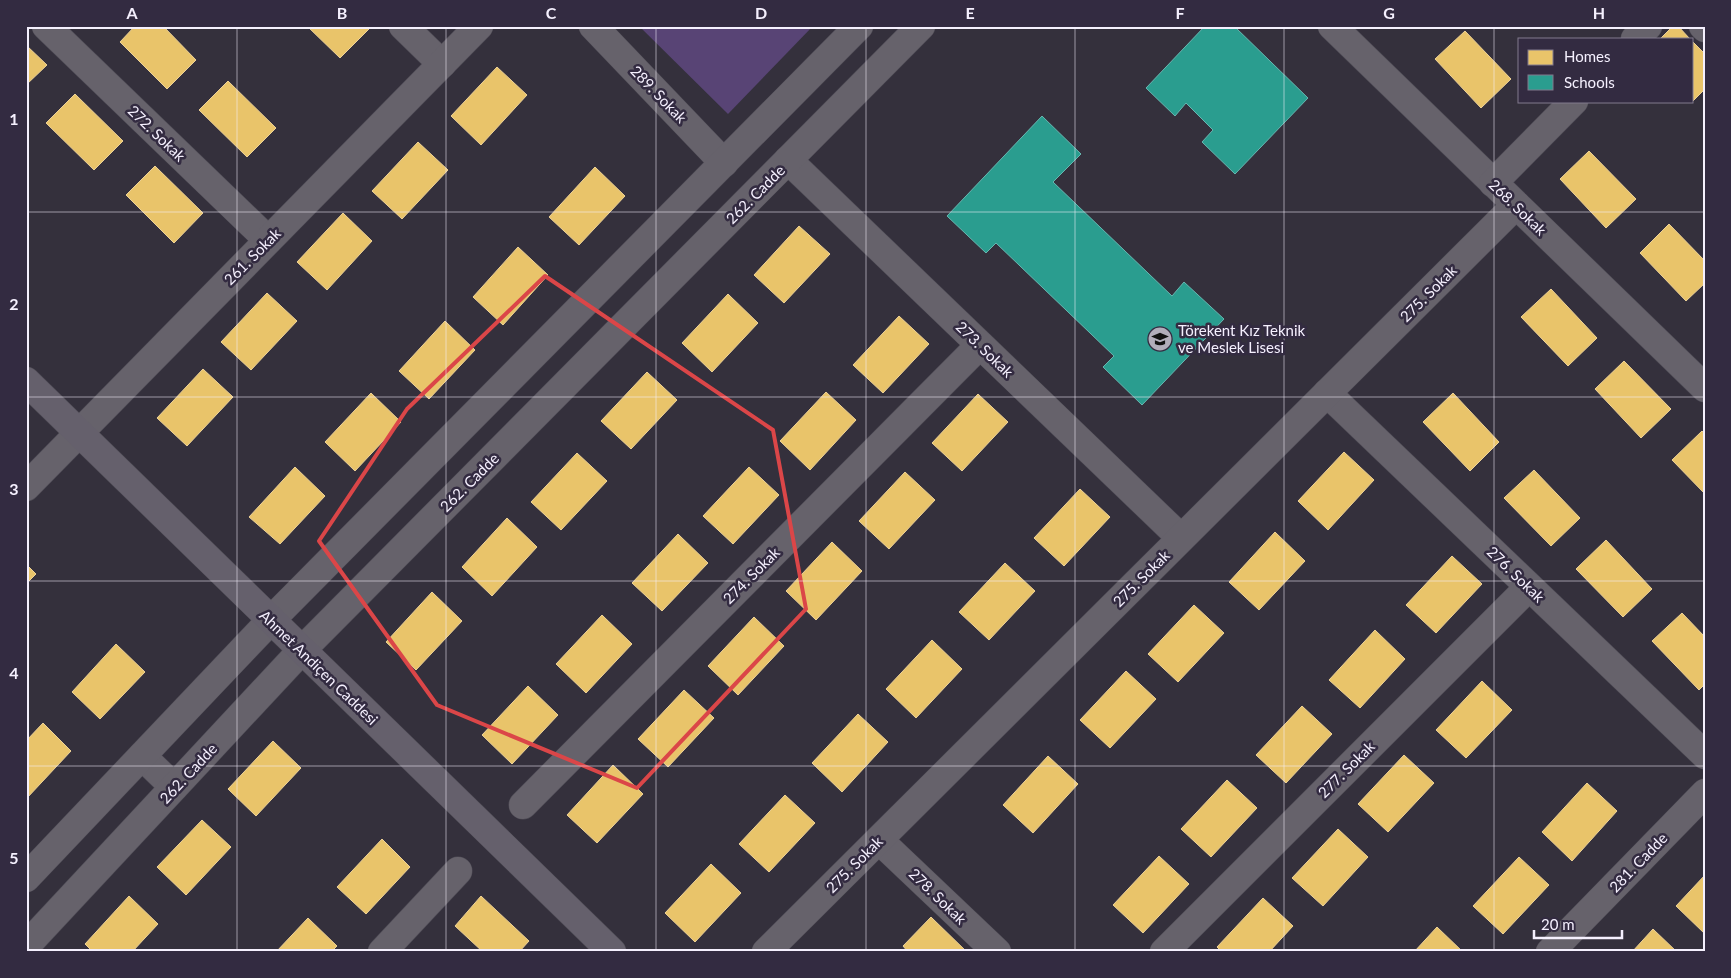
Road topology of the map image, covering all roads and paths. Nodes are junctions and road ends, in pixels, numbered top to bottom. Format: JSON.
{"nodes":[{"id":1,"x":46,"y":26,"type":"edge"},
{"id":2,"x":403,"y":26,"type":"edge"},
{"id":3,"x":479,"y":26,"type":"edge"},
{"id":4,"x":593,"y":26,"type":"edge"},
{"id":5,"x":859,"y":26,"type":"edge"},
{"id":6,"x":921,"y":26,"type":"edge"},
{"id":7,"x":1332,"y":26,"type":"edge"},
{"id":8,"x":1648,"y":26,"type":"edge"},
{"id":9,"x":1637,"y":38,"type":"edge"},
{"id":10,"x":442,"y":64,"type":"junction"},
{"id":11,"x":1573,"y":102,"type":"edge"},
{"id":12,"x":788,"y":160,"type":"junction"},
{"id":13,"x":724,"y":163,"type":"junction"},
{"id":14,"x":1493,"y":183,"type":"junction"},
{"id":15,"x":1516,"y":205,"type":"junction"},
{"id":16,"x":268,"y":240,"type":"junction"},
{"id":17,"x":980,"y":345,"type":"junction"},
{"id":18,"x":26,"y":381,"type":"edge"},
{"id":19,"x":1705,"y":388,"type":"edge"},
{"id":20,"x":1327,"y":393,"type":"junction"},
{"id":21,"x":79,"y":433,"type":"junction"},
{"id":22,"x":26,"y":487,"type":"edge"},
{"id":23,"x":1182,"y":538,"type":"junction"},
{"id":24,"x":1529,"y":587,"type":"junction"},
{"id":25,"x":271,"y":620,"type":"junction"},
{"id":26,"x":302,"y":650,"type":"junction"},
{"id":27,"x":1705,"y":755,"type":"edge"},
{"id":28,"x":142,"y":756,"type":"junction"},
{"id":29,"x":174,"y":787,"type":"junction"},
{"id":30,"x":1705,"y":793,"type":"edge"},
{"id":31,"x":523,"y":805,"type":"dead end"},
{"id":32,"x":879,"y":840,"type":"junction"},
{"id":33,"x":458,"y":871,"type":"dead end"},
{"id":34,"x":26,"y":878,"type":"edge"},
{"id":35,"x":26,"y":946,"type":"edge"},
{"id":36,"x":382,"y":952,"type":"edge"},
{"id":37,"x":612,"y":952,"type":"edge"},
{"id":38,"x":766,"y":952,"type":"edge"},
{"id":39,"x":997,"y":952,"type":"edge"},
{"id":40,"x":1164,"y":952,"type":"edge"},
{"id":41,"x":1550,"y":952,"type":"edge"}],
"edges":[{"from":1,"to":16,"type":"street","name":"272. Sokak"},
{"from":2,"to":10,"type":"street"},
{"from":3,"to":10,"type":"street","name":"261. Sokak"},
{"from":4,"to":13,"type":"street","name":"289. Sokak"},
{"from":5,"to":13,"type":"street"},
{"from":6,"to":12,"type":"street","name":"262. Cadde"},
{"from":7,"to":14,"type":"street","name":"268. Sokak"},
{"from":8,"to":9,"type":"street"},
{"from":10,"to":16,"type":"street","name":"261. Sokak"},
{"from":11,"to":14,"type":"street"},
{"from":12,"to":17,"type":"street","name":"273. Sokak"},
{"from":12,"to":26,"type":"street","name":"262. Cadde"},
{"from":13,"to":25,"type":"street"},
{"from":14,"to":15,"type":"street","name":"268. Sokak"},
{"from":15,"to":19,"type":"street","name":"268. Sokak"},
{"from":15,"to":20,"type":"street","name":"275. Sokak"},
{"from":16,"to":21,"type":"street","name":"261. Sokak"},
{"from":17,"to":23,"type":"street","name":"273. Sokak"},
{"from":17,"to":31,"type":"street","name":"274. Sokak"},
{"from":18,"to":21,"type":"main road","name":"Ahmet Andiçen Caddesi"},
{"from":20,"to":23,"type":"street","name":"275. Sokak"},
{"from":20,"to":24,"type":"street","name":"276. Sokak"},
{"from":21,"to":22,"type":"street","name":"261. Sokak"},
{"from":21,"to":25,"type":"main road","name":"Ahmet Andiçen Caddesi"},
{"from":23,"to":32,"type":"street","name":"275. Sokak"},
{"from":24,"to":27,"type":"street","name":"276. Sokak"},
{"from":24,"to":40,"type":"street","name":"277. Sokak"},
{"from":25,"to":26,"type":"main road","name":"Ahmet Andiçen Caddesi"},
{"from":25,"to":28,"type":"street"},
{"from":26,"to":29,"type":"street","name":"262. Cadde"},
{"from":26,"to":37,"type":"main road","name":"Ahmet Andiçen Caddesi"},
{"from":28,"to":29,"type":"street"},
{"from":28,"to":34,"type":"street"},
{"from":29,"to":35,"type":"street","name":"262. Cadde"},
{"from":30,"to":41,"type":"street","name":"281. Cadde"},
{"from":32,"to":38,"type":"street","name":"275. Sokak"},
{"from":32,"to":39,"type":"street","name":"278. Sokak"},
{"from":33,"to":36,"type":"street"}]}
